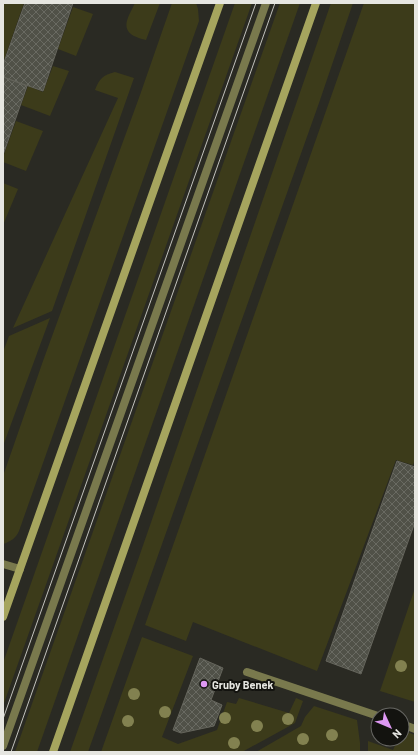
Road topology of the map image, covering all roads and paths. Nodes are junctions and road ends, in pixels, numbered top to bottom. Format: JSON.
{"nodes":[{"id":1,"x":220,"y":3,"type":"edge"},
{"id":2,"x":266,"y":3,"type":"edge"},
{"id":3,"x":316,"y":3,"type":"edge"},
{"id":4,"x":3,"y":564,"type":"edge"},
{"id":5,"x":20,"y":569,"type":"junction"},
{"id":6,"x":3,"y":617,"type":"edge"},
{"id":7,"x":247,"y":672,"type":"dead end"},
{"id":8,"x":370,"y":713,"type":"edge"},
{"id":9,"x":3,"y":746,"type":"edge"},
{"id":10,"x":53,"y":752,"type":"edge"}],
"edges":[{"from":1,"to":5,"type":"street"},
{"from":2,"to":9,"type":"street"},
{"from":3,"to":10,"type":"street"},
{"from":4,"to":5,"type":"street"},
{"from":5,"to":6,"type":"street"},
{"from":7,"to":8,"type":"street"}]}
